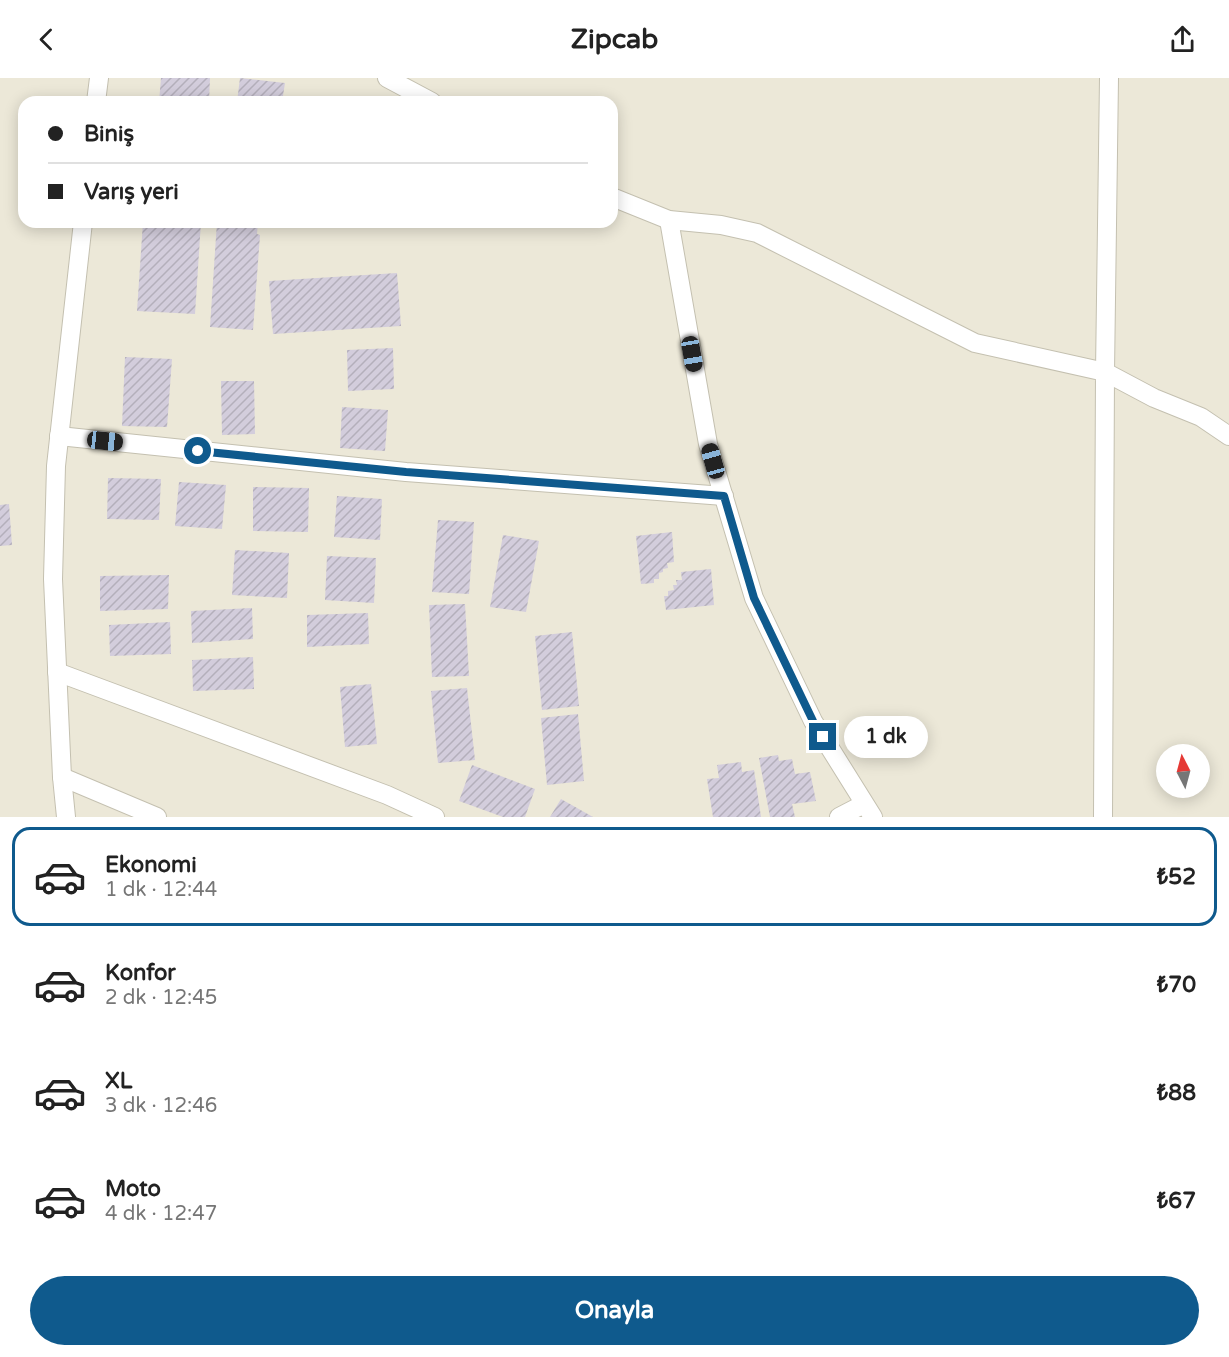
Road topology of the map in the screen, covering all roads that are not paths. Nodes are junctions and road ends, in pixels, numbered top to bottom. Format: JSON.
{"nodes":[{"id":1,"x":99,"y":78,"type":"edge"},
{"id":2,"x":387,"y":78,"type":"edge"},
{"id":3,"x":1109,"y":78,"type":"edge"},
{"id":4,"x":97,"y":96,"type":"edge"},
{"id":5,"x":421,"y":96,"type":"edge"},
{"id":6,"x":618,"y":199,"type":"edge"},
{"id":7,"x":669,"y":220,"type":"junction"},
{"id":8,"x":82,"y":228,"type":"edge"},
{"id":9,"x":1105,"y":372,"type":"junction"},
{"id":10,"x":59,"y":436,"type":"junction"},
{"id":11,"x":1229,"y":436,"type":"edge"},
{"id":12,"x":724,"y":496,"type":"junction"},
{"id":13,"x":57,"y":672,"type":"junction"},
{"id":14,"x":62,"y":777,"type":"junction"},
{"id":15,"x":869,"y":810,"type":"edge"},
{"id":16,"x":66,"y":817,"type":"edge"},
{"id":17,"x":157,"y":817,"type":"edge"},
{"id":18,"x":435,"y":817,"type":"edge"},
{"id":19,"x":839,"y":817,"type":"edge"},
{"id":20,"x":1103,"y":817,"type":"edge"}],
"edges":[{"from":1,"to":4,"type":"street"},
{"from":2,"to":5,"type":"street"},
{"from":3,"to":9,"type":"street"},
{"from":6,"to":7,"type":"street"},
{"from":7,"to":9,"type":"street"},
{"from":7,"to":12,"type":"street"},
{"from":8,"to":10,"type":"street"},
{"from":9,"to":11,"type":"street"},
{"from":9,"to":20,"type":"street"},
{"from":10,"to":12,"type":"street"},
{"from":10,"to":13,"type":"street"},
{"from":12,"to":15,"type":"street"},
{"from":13,"to":14,"type":"street"},
{"from":13,"to":18,"type":"street"},
{"from":14,"to":16,"type":"street"},
{"from":14,"to":17,"type":"street"},
{"from":15,"to":19,"type":"street"}]}
